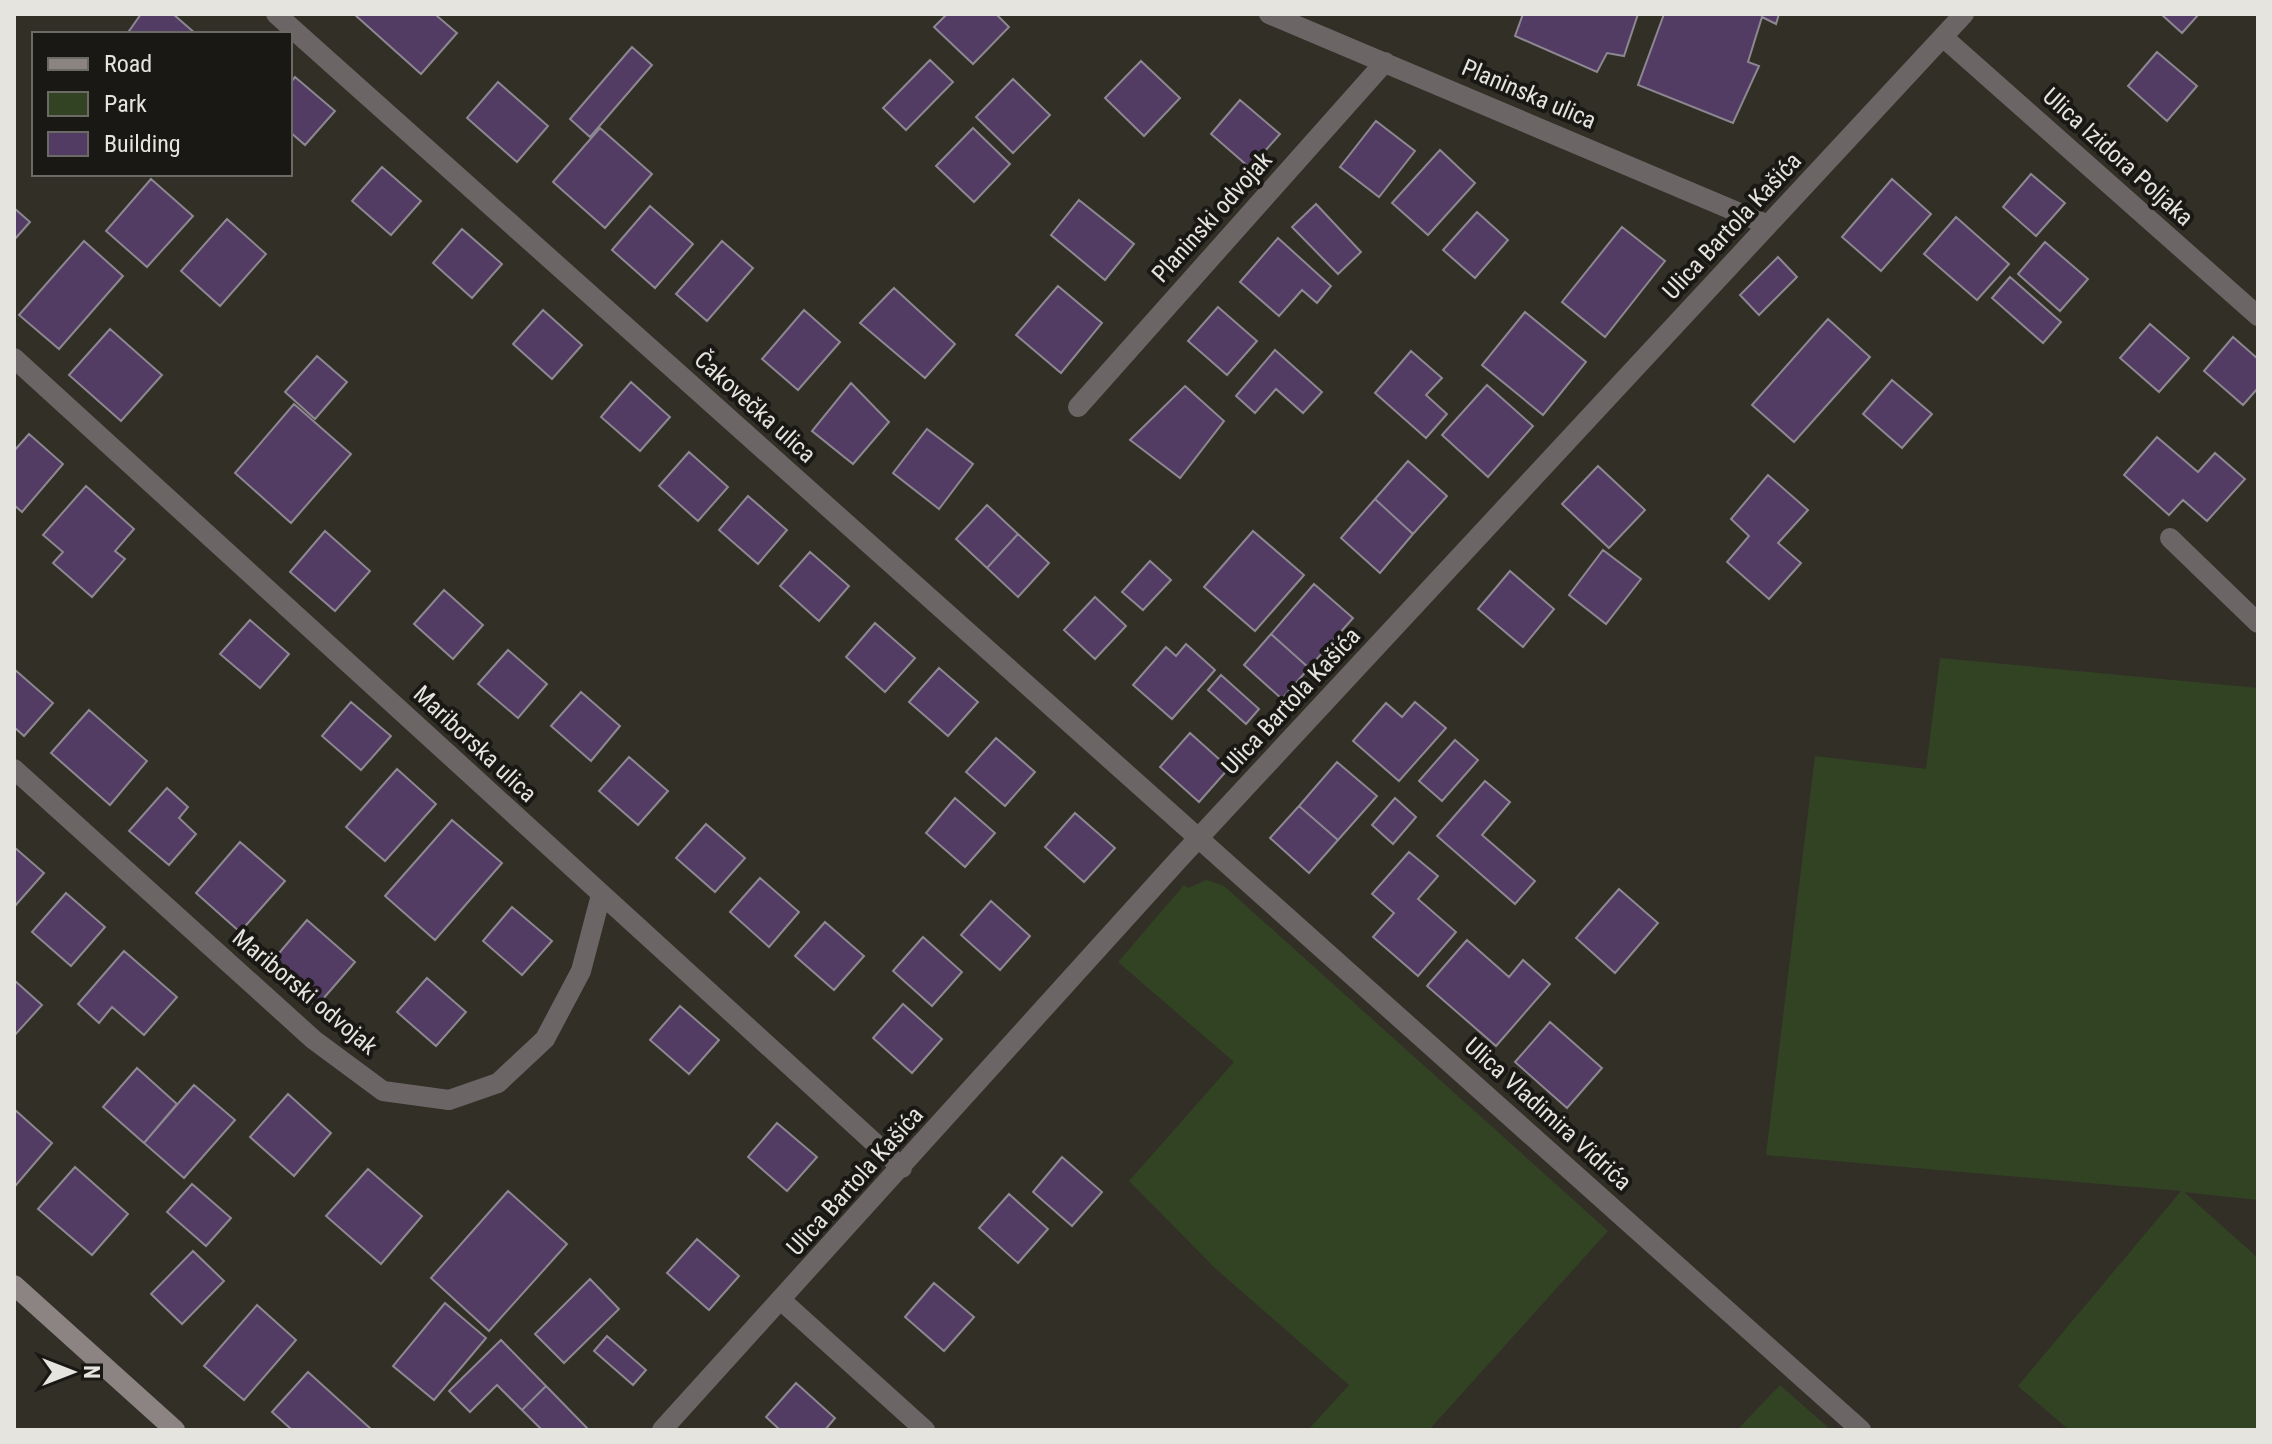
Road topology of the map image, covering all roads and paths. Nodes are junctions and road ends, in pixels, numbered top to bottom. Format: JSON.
{"nodes":[{"id":1,"x":276,"y":14,"type":"edge"},
{"id":2,"x":1269,"y":14,"type":"edge"},
{"id":3,"x":1964,"y":14,"type":"edge"},
{"id":4,"x":1943,"y":37,"type":"junction"},
{"id":5,"x":1385,"y":62,"type":"junction"},
{"id":6,"x":1768,"y":225,"type":"junction"},
{"id":7,"x":2258,"y":316,"type":"edge"},
{"id":8,"x":14,"y":358,"type":"edge"},
{"id":9,"x":1078,"y":407,"type":"dead end"},
{"id":10,"x":2170,"y":538,"type":"dead end"},
{"id":11,"x":2258,"y":623,"type":"edge"},
{"id":12,"x":14,"y":769,"type":"edge"},
{"id":13,"x":1199,"y":838,"type":"junction"},
{"id":14,"x":601,"y":895,"type":"junction"},
{"id":15,"x":902,"y":1168,"type":"junction"},
{"id":16,"x":14,"y":1285,"type":"edge"},
{"id":17,"x":782,"y":1301,"type":"junction"},
{"id":18,"x":175,"y":1430,"type":"edge"},
{"id":19,"x":662,"y":1430,"type":"edge"},
{"id":20,"x":925,"y":1430,"type":"edge"},
{"id":21,"x":1861,"y":1430,"type":"edge"}],
"edges":[{"from":1,"to":13,"type":"street","name":"Čakovečka ulica"},
{"from":2,"to":5,"type":"street","name":"Planinska ulica"},
{"from":3,"to":4,"type":"street","name":"Ulica Bartola Kašića"},
{"from":4,"to":6,"type":"street","name":"Ulica Bartola Kašića"},
{"from":4,"to":7,"type":"street","name":"Ulica Izidora Poljaka"},
{"from":5,"to":6,"type":"street","name":"Planinska ulica"},
{"from":5,"to":9,"type":"street","name":"Planinski odvojak"},
{"from":6,"to":13,"type":"street","name":"Ulica Bartola Kašića"},
{"from":8,"to":14,"type":"street","name":"Mariborska ulica"},
{"from":10,"to":11,"type":"street"},
{"from":12,"to":14,"type":"street","name":"Mariborski odvojak"},
{"from":13,"to":15,"type":"street","name":"Ulica Bartola Kašića"},
{"from":13,"to":21,"type":"street","name":"Ulica Vladimira Vidrića"},
{"from":14,"to":15,"type":"street","name":"Mariborska ulica"},
{"from":15,"to":17,"type":"street","name":"Ulica Bartola Kašića"},
{"from":16,"to":18,"type":"main road"},
{"from":17,"to":19,"type":"street","name":"Ulica Bartola Kašića"},
{"from":17,"to":20,"type":"street"}]}
